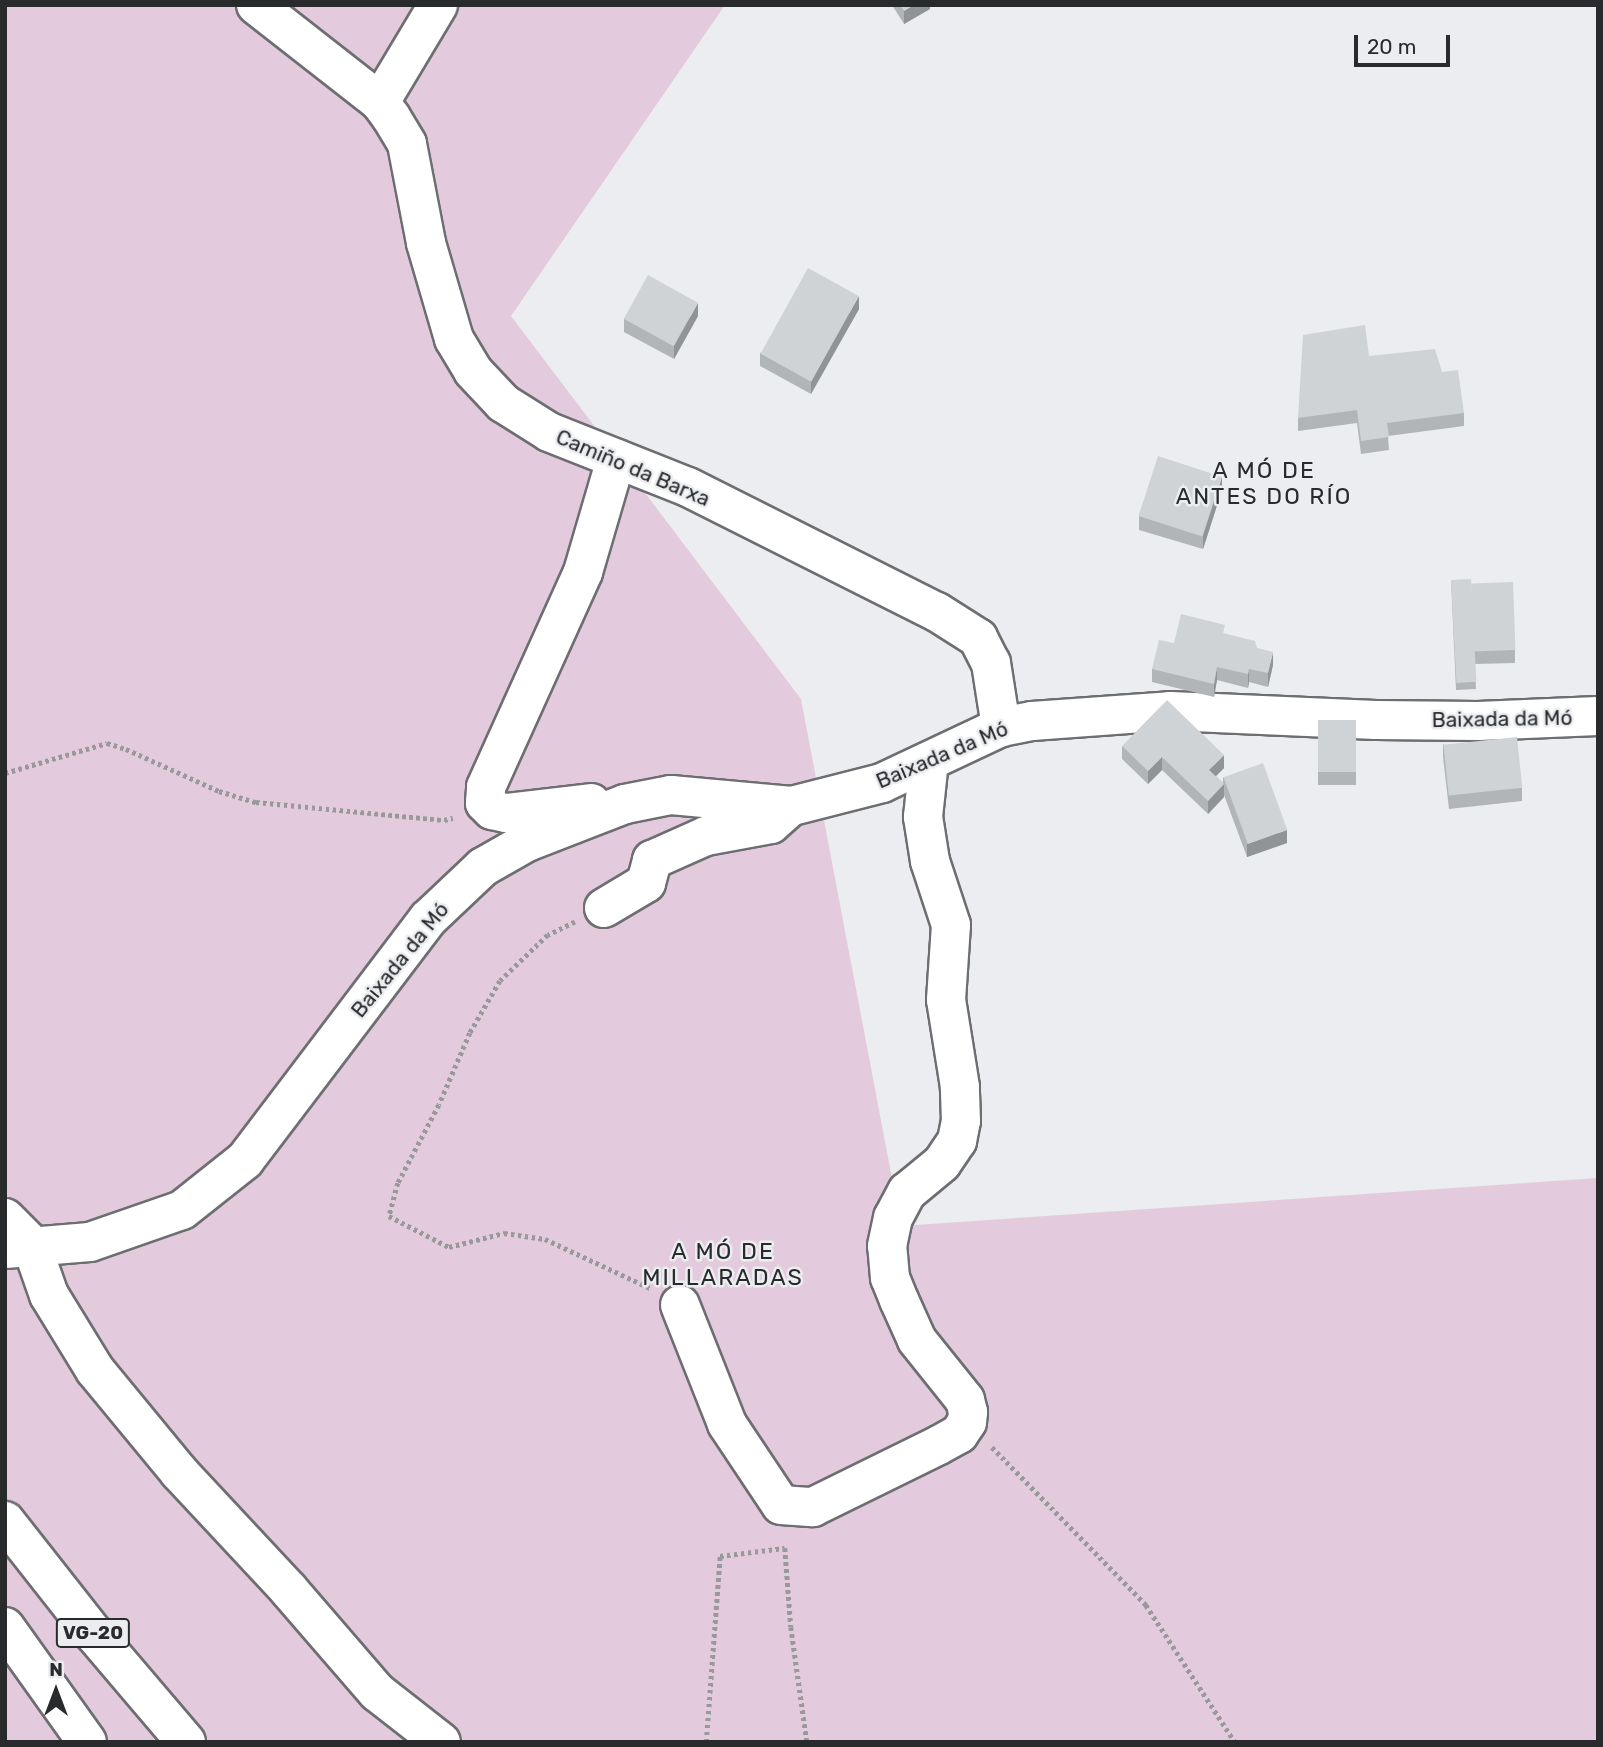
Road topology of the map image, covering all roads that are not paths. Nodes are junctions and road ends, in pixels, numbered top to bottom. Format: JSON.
{"nodes":[{"id":1,"x":256,"y":5,"type":"edge"},
{"id":2,"x":438,"y":5,"type":"edge"},
{"id":3,"x":380,"y":102,"type":"junction"},
{"id":4,"x":616,"y":459,"type":"junction"},
{"id":5,"x":1598,"y":716,"type":"edge"},
{"id":6,"x":1001,"y":727,"type":"junction"},
{"id":7,"x":929,"y":761,"type":"junction"},
{"id":8,"x":625,"y":804,"type":"junction"},
{"id":9,"x":792,"y":806,"type":"junction"},
{"id":10,"x":604,"y":908,"type":"road end"},
{"id":11,"x":14,"y":1237,"type":"edge"},
{"id":12,"x":680,"y":1305,"type":"road end"},
{"id":13,"x":5,"y":1521,"type":"edge"},
{"id":14,"x":5,"y":1627,"type":"edge"},
{"id":15,"x":87,"y":1742,"type":"edge"},
{"id":16,"x":186,"y":1742,"type":"edge"},
{"id":17,"x":441,"y":1742,"type":"edge"}],
"edges":[{"from":1,"to":3,"type":"main road","name":"Camiño da Barxa"},
{"from":2,"to":3,"type":"main road"},
{"from":3,"to":4,"type":"main road","name":"Camiño da Barxa"},
{"from":4,"to":6,"type":"main road","name":"Camiño da Barxa"},
{"from":4,"to":8,"type":"main road"},
{"from":5,"to":6,"type":"main road","name":"Baixada da Mó"},
{"from":6,"to":7,"type":"main road","name":"Baixada da Mó"},
{"from":7,"to":9,"type":"main road","name":"Baixada da Mó"},
{"from":7,"to":12,"type":"main road"},
{"from":8,"to":9,"type":"main road","name":"Baixada da Mó"},
{"from":8,"to":11,"type":"main road","name":"Baixada da Mó"},
{"from":9,"to":10,"type":"main road"},
{"from":11,"to":17,"type":"main road"},
{"from":13,"to":16,"type":"main road","number":"VG-20"},
{"from":14,"to":15,"type":"main road","number":"VG-20"}]}
